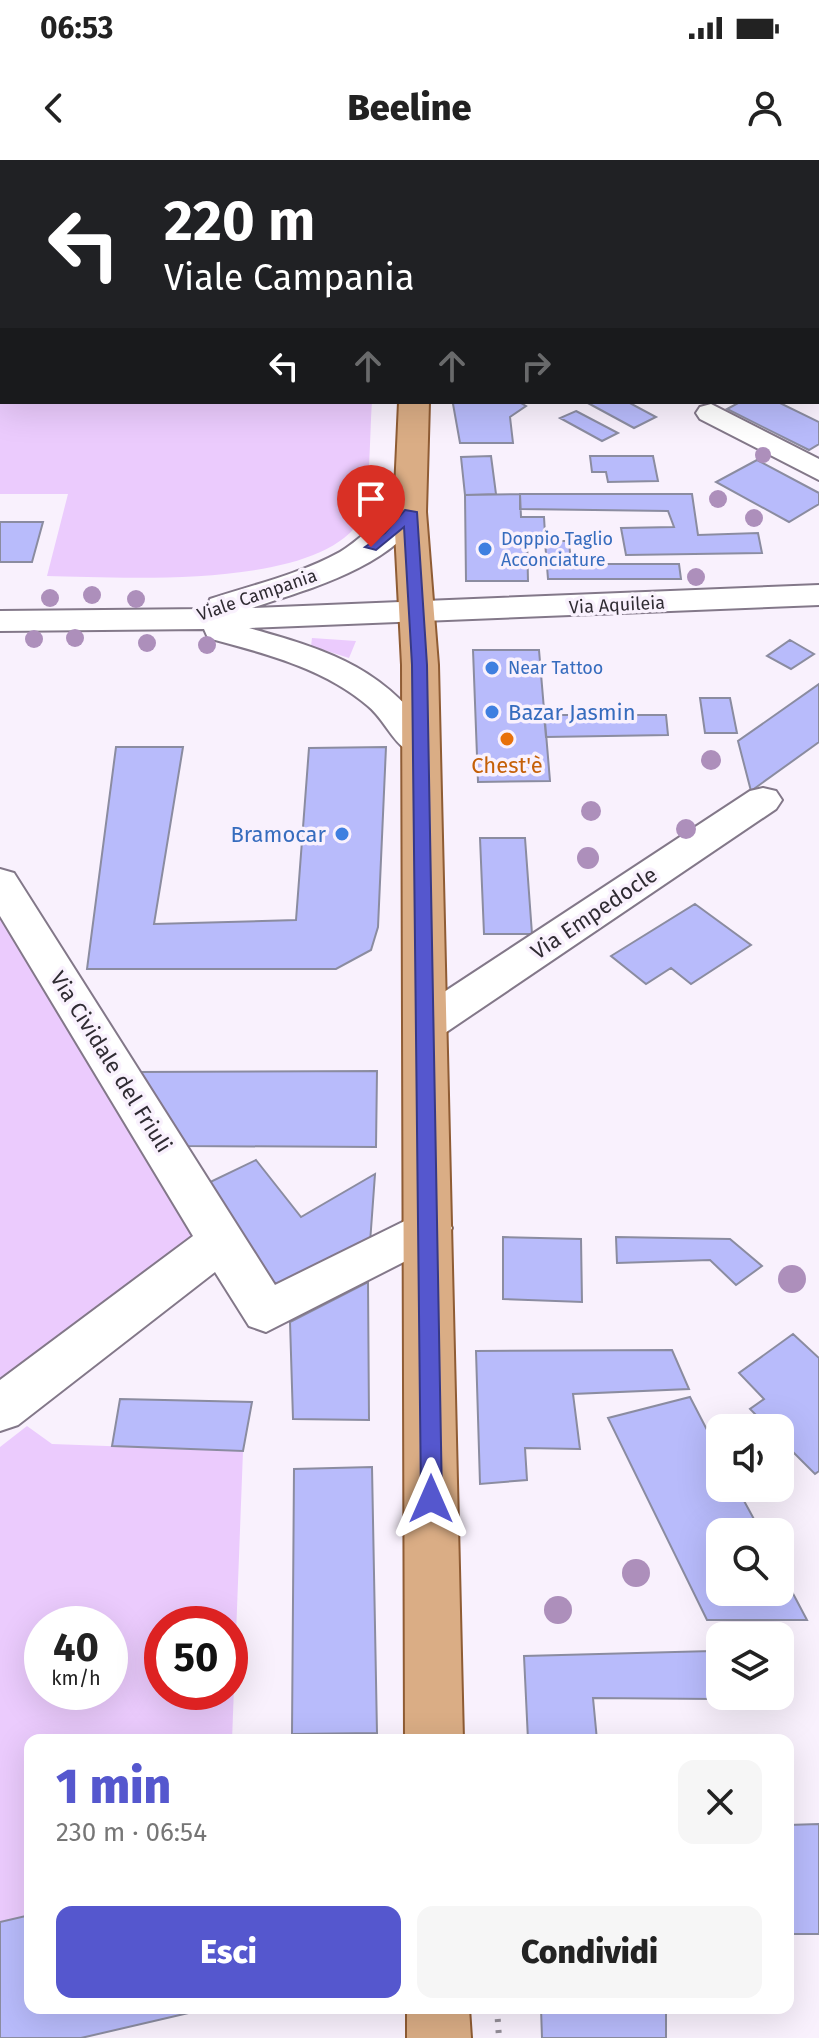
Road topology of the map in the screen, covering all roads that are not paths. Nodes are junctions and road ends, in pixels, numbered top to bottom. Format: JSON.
{"nodes":[{"id":1,"x":414,"y":404,"type":"edge"},
{"id":2,"x":711,"y":413,"type":"dead end"},
{"id":3,"x":819,"y":471,"type":"edge"},
{"id":4,"x":410,"y":512,"type":"junction"},
{"id":5,"x":819,"y":595,"type":"edge"},
{"id":6,"x":416,"y":614,"type":"junction"},
{"id":7,"x":0,"y":621,"type":"edge"},
{"id":8,"x":179,"y":621,"type":"junction"},
{"id":9,"x":419,"y":745,"type":"junction"},
{"id":10,"x":763,"y":800,"type":"dead end"},
{"id":11,"x":0,"y":883,"type":"edge"},
{"id":12,"x":424,"y":1026,"type":"junction"},
{"id":13,"x":429,"y":1228,"type":"junction"},
{"id":14,"x":221,"y":1241,"type":"junction"},
{"id":15,"x":0,"y":1409,"type":"edge"},
{"id":16,"x":434,"y":1734,"type":"edge"},
{"id":17,"x":438,"y":2014,"type":"edge"},
{"id":18,"x":439,"y":2038,"type":"edge"}],
"edges":[{"from":1,"to":4,"type":"main road"},
{"from":2,"to":3,"type":"street"},
{"from":4,"to":6,"type":"main road"},
{"from":4,"to":8,"type":"street","name":"Viale Campania"},
{"from":5,"to":6,"type":"street","name":"Via Aquileia"},
{"from":6,"to":8,"type":"street","name":"Viale Campania"},
{"from":6,"to":9,"type":"main road"},
{"from":7,"to":8,"type":"street","name":"Viale Campania"},
{"from":8,"to":9,"type":"street","name":"Viale Campania"},
{"from":9,"to":12,"type":"main road"},
{"from":10,"to":12,"type":"street","name":"Via Empedocle"},
{"from":11,"to":14,"type":"street","name":"Via Cividale del Friuli"},
{"from":12,"to":13,"type":"main road"},
{"from":13,"to":14,"type":"street","name":"Via Cividale del Friuli"},
{"from":13,"to":16,"type":"main road"},
{"from":14,"to":15,"type":"street"},
{"from":17,"to":18,"type":"main road"}]}
